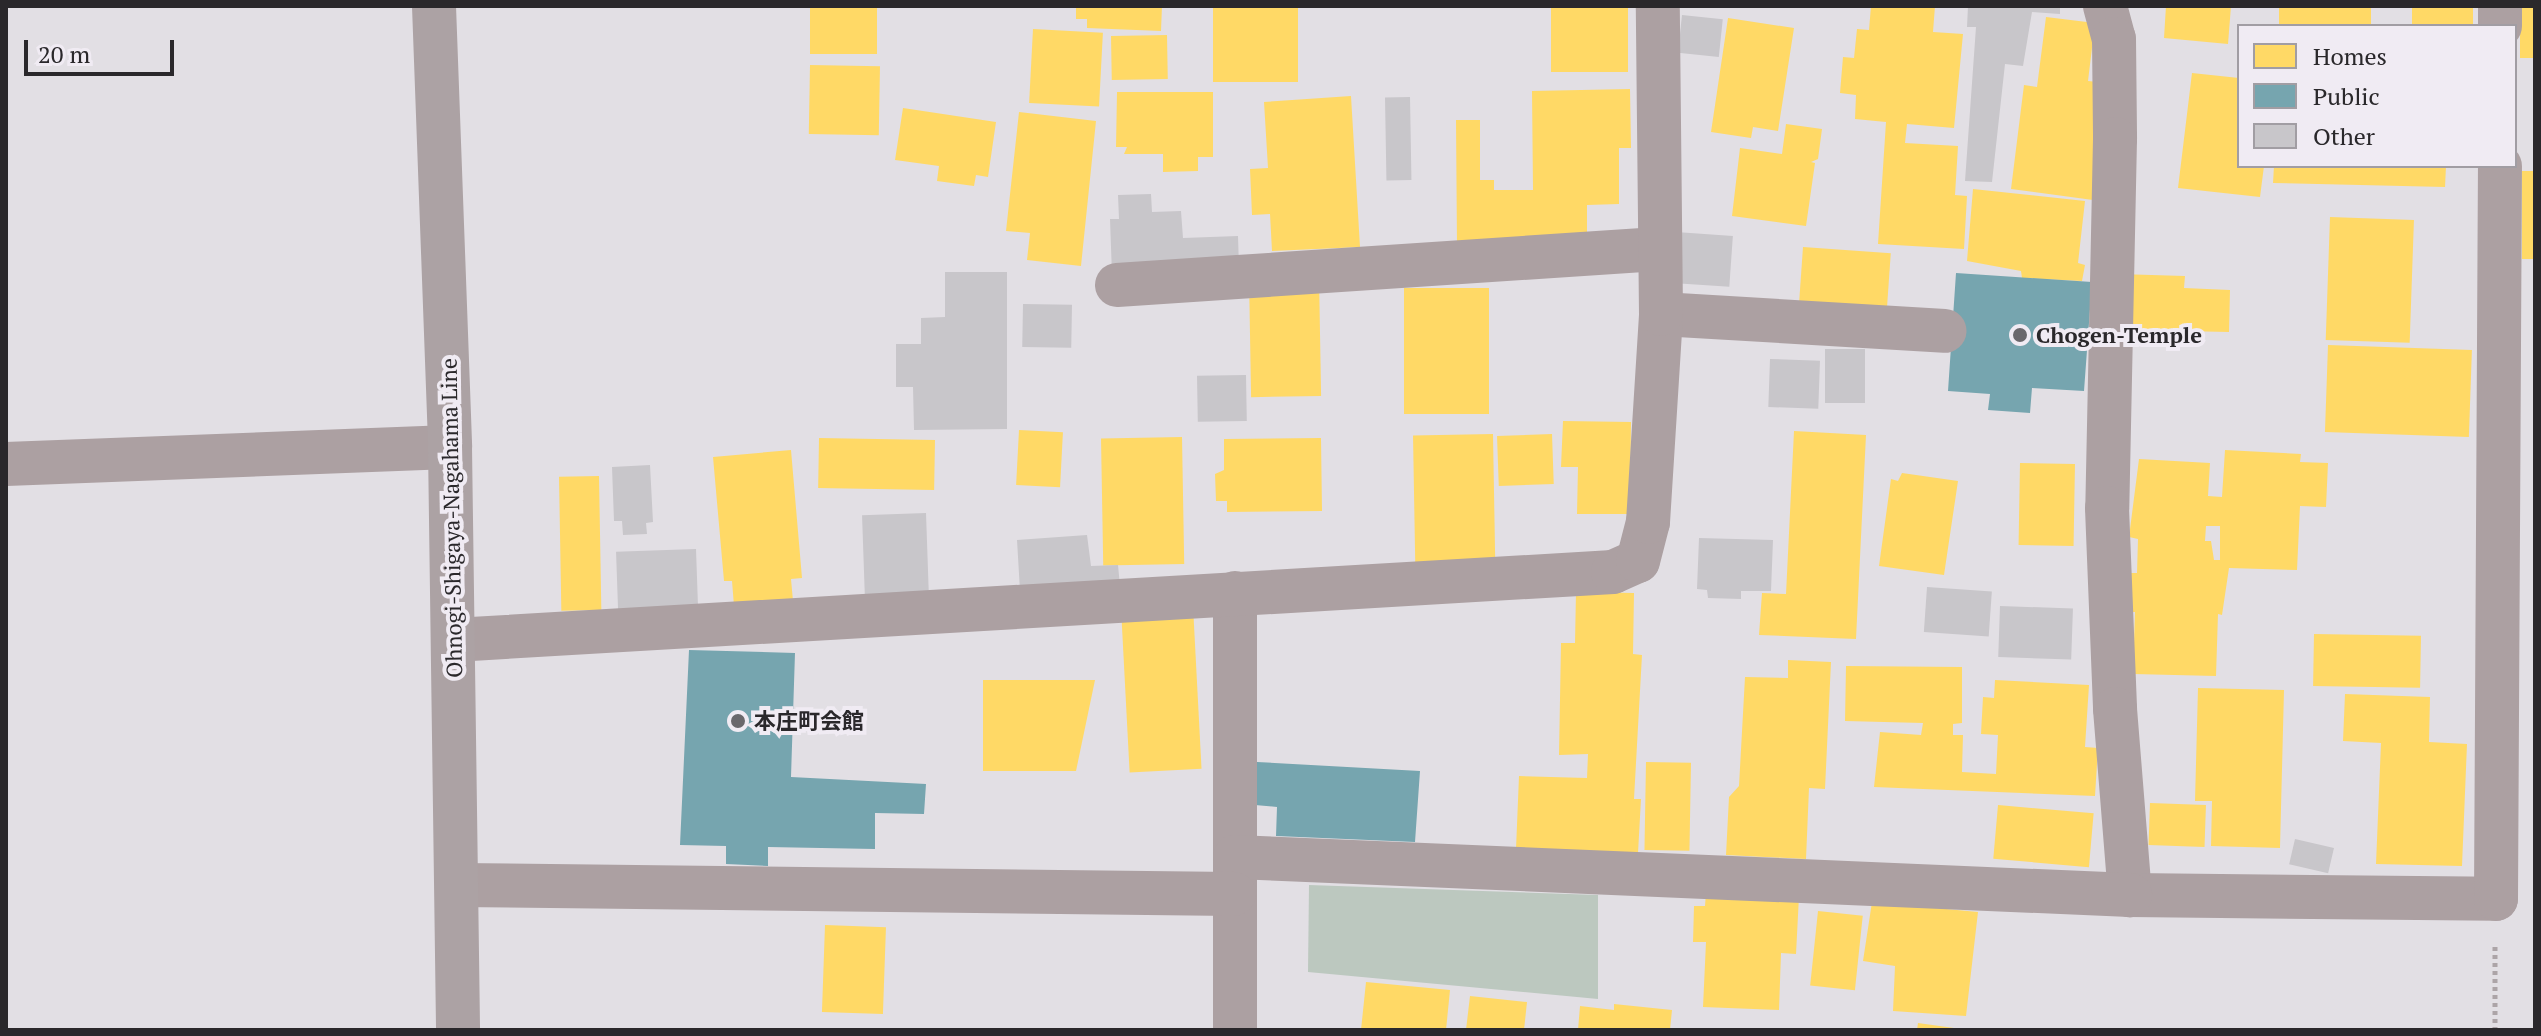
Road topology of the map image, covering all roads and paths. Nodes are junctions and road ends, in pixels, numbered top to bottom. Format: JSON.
{"nodes":[{"id":1,"x":434,"y":6,"type":"edge"},
{"id":2,"x":1658,"y":6,"type":"edge"},
{"id":3,"x":2105,"y":6,"type":"edge"},
{"id":4,"x":2500,"y":168,"type":"edge"},
{"id":5,"x":1658,"y":249,"type":"junction"},
{"id":6,"x":1117,"y":285,"type":"dead end"},
{"id":7,"x":1661,"y":314,"type":"junction"},
{"id":8,"x":1944,"y":331,"type":"dead end"},
{"id":9,"x":450,"y":447,"type":"junction"},
{"id":10,"x":6,"y":464,"type":"edge"},
{"id":11,"x":1235,"y":593,"type":"junction"},
{"id":12,"x":454,"y":640,"type":"junction"},
{"id":13,"x":1235,"y":875,"type":"junction"},
{"id":14,"x":458,"y":885,"type":"junction"},
{"id":15,"x":2130,"y":895,"type":"junction"},
{"id":16,"x":2496,"y":899,"type":"junction"},
{"id":17,"x":458,"y":1030,"type":"edge"},
{"id":18,"x":1235,"y":1030,"type":"edge"},
{"id":19,"x":2495,"y":1030,"type":"edge"}],
"edges":[{"from":1,"to":9,"type":"main road","name":"Ohnogi-Shigaya-Nagahama Line"},
{"from":2,"to":5,"type":"street"},
{"from":3,"to":15,"type":"street"},
{"from":4,"to":16,"type":"street"},
{"from":5,"to":6,"type":"street"},
{"from":5,"to":7,"type":"street"},
{"from":7,"to":8,"type":"street"},
{"from":7,"to":11,"type":"street"},
{"from":9,"to":10,"type":"street"},
{"from":9,"to":12,"type":"main road","name":"Ohnogi-Shigaya-Nagahama Line"},
{"from":11,"to":12,"type":"street"},
{"from":11,"to":13,"type":"street"},
{"from":12,"to":14,"type":"main road","name":"Ohnogi-Shigaya-Nagahama Line"},
{"from":13,"to":14,"type":"street"},
{"from":13,"to":15,"type":"street"},
{"from":13,"to":18,"type":"street"},
{"from":14,"to":17,"type":"main road","name":"Ohnogi-Shigaya-Nagahama Line"},
{"from":15,"to":16,"type":"street"},
{"from":16,"to":19,"type":"path"}]}
